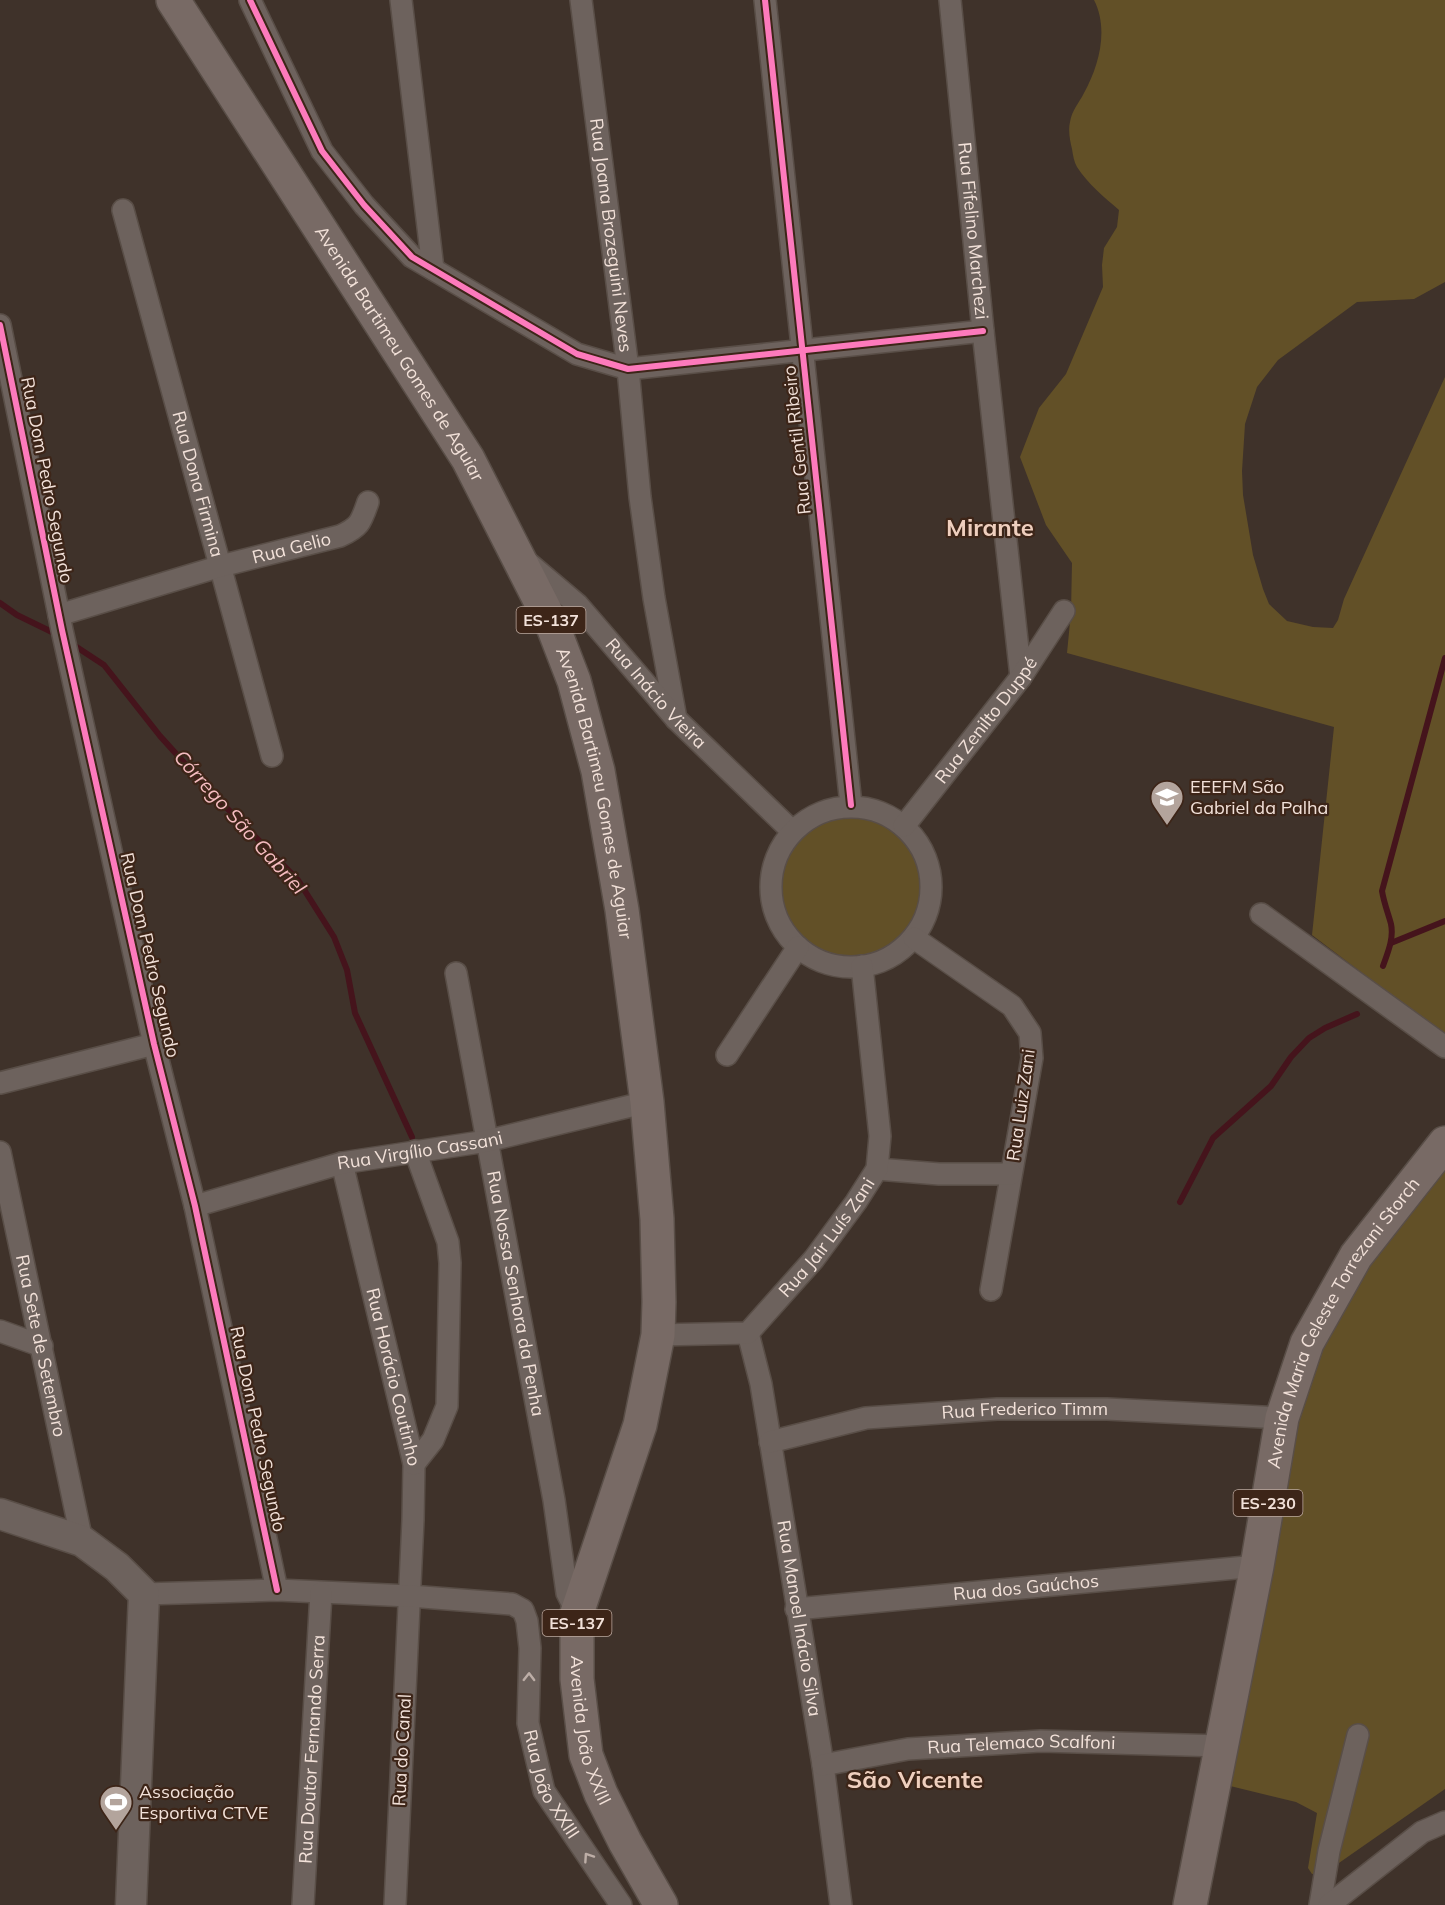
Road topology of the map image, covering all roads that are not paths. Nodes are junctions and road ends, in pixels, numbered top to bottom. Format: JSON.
{"nodes":[{"id":1,"x":173,"y":0,"type":"edge"},
{"id":2,"x":250,"y":0,"type":"edge"},
{"id":3,"x":400,"y":0,"type":"edge"},
{"id":4,"x":581,"y":0,"type":"edge"},
{"id":5,"x":765,"y":0,"type":"edge"},
{"id":6,"x":950,"y":0,"type":"edge"},
{"id":7,"x":123,"y":210,"type":"dead end"},
{"id":8,"x":433,"y":269,"type":"junction"},
{"id":9,"x":0,"y":325,"type":"edge"},
{"id":10,"x":983,"y":331,"type":"junction"},
{"id":11,"x":803,"y":351,"type":"junction"},
{"id":12,"x":628,"y":369,"type":"junction"},
{"id":13,"x":368,"y":502,"type":"dead end"},
{"id":14,"x":518,"y":555,"type":"junction"},
{"id":15,"x":221,"y":566,"type":"junction"},
{"id":16,"x":1064,"y":611,"type":"dead end"},
{"id":17,"x":60,"y":623,"type":"junction"},
{"id":18,"x":1021,"y":677,"type":"junction"},
{"id":19,"x":676,"y":718,"type":"junction"},
{"id":20,"x":272,"y":756,"type":"dead end"},
{"id":21,"x":851,"y":805,"type":"junction"},
{"id":22,"x":904,"y":826,"type":"junction"},
{"id":23,"x":792,"y":831,"type":"junction"},
{"id":24,"x":1261,"y":914,"type":"dead end"},
{"id":25,"x":914,"y":938,"type":"junction"},
{"id":26,"x":798,"y":947,"type":"junction"},
{"id":27,"x":862,"y":966,"type":"junction"},
{"id":28,"x":456,"y":973,"type":"dead end"},
{"id":29,"x":154,"y":1044,"type":"junction"},
{"id":30,"x":1445,"y":1047,"type":"edge"},
{"id":31,"x":727,"y":1055,"type":"dead end"},
{"id":32,"x":0,"y":1083,"type":"edge"},
{"id":33,"x":647,"y":1102,"type":"junction"},
{"id":34,"x":487,"y":1141,"type":"junction"},
{"id":35,"x":1445,"y":1143,"type":"edge"},
{"id":36,"x":415,"y":1151,"type":"junction"},
{"id":37,"x":0,"y":1152,"type":"edge"},
{"id":38,"x":342,"y":1163,"type":"junction"},
{"id":39,"x":877,"y":1169,"type":"junction"},
{"id":40,"x":1011,"y":1174,"type":"junction"},
{"id":41,"x":195,"y":1206,"type":"junction"},
{"id":42,"x":991,"y":1290,"type":"dead end"},
{"id":43,"x":0,"y":1331,"type":"edge"},
{"id":44,"x":748,"y":1333,"type":"junction"},
{"id":45,"x":657,"y":1335,"type":"junction"},
{"id":46,"x":42,"y":1346,"type":"junction"},
{"id":47,"x":1282,"y":1418,"type":"junction"},
{"id":48,"x":770,"y":1442,"type":"junction"},
{"id":49,"x":414,"y":1464,"type":"junction"},
{"id":50,"x":0,"y":1514,"type":"edge"},
{"id":51,"x":82,"y":1541,"type":"junction"},
{"id":52,"x":1257,"y":1566,"type":"junction"},
{"id":53,"x":277,"y":1590,"type":"junction"},
{"id":54,"x":321,"y":1593,"type":"junction"},
{"id":55,"x":144,"y":1594,"type":"junction"},
{"id":56,"x":410,"y":1596,"type":"junction"},
{"id":57,"x":796,"y":1609,"type":"junction"},
{"id":58,"x":577,"y":1613,"type":"junction"},
{"id":59,"x":1358,"y":1735,"type":"dead end"},
{"id":60,"x":1222,"y":1746,"type":"junction"},
{"id":61,"x":823,"y":1765,"type":"junction"},
{"id":62,"x":1445,"y":1822,"type":"edge"},
{"id":63,"x":131,"y":1905,"type":"edge"},
{"id":64,"x":303,"y":1905,"type":"edge"},
{"id":65,"x":395,"y":1905,"type":"edge"},
{"id":66,"x":621,"y":1905,"type":"edge"},
{"id":67,"x":661,"y":1905,"type":"edge"},
{"id":68,"x":841,"y":1905,"type":"edge"},
{"id":69,"x":1190,"y":1905,"type":"edge"},
{"id":70,"x":1320,"y":1905,"type":"edge"},
{"id":71,"x":1329,"y":1905,"type":"edge"}],
"edges":[{"from":1,"to":14,"type":"main road","name":"Avenida Bartimeu Gomes de Aguiar","number":"ES-137"},
{"from":2,"to":8,"type":"street"},
{"from":3,"to":8,"type":"street"},
{"from":4,"to":12,"type":"street","name":"Rua Joana Brozeguini Neves"},
{"from":5,"to":11,"type":"street","name":"Rua Gentil Ribeiro"},
{"from":6,"to":10,"type":"street","name":"Rua Fifelino Marchezi"},
{"from":7,"to":15,"type":"street","name":"Rua Dona Firmina"},
{"from":8,"to":12,"type":"street"},
{"from":9,"to":17,"type":"street","name":"Rua Dom Pedro Segundo"},
{"from":10,"to":11,"type":"street"},
{"from":10,"to":18,"type":"street","name":"Rua Fifelino Marchezi"},
{"from":11,"to":12,"type":"street"},
{"from":11,"to":21,"type":"street","name":"Rua Gentil Ribeiro"},
{"from":12,"to":19,"type":"street","name":"Rua Joana Brozeguini Neves"},
{"from":13,"to":15,"type":"street","name":"Rua Gelio"},
{"from":14,"to":19,"type":"street","name":"Rua Inácio Vieira"},
{"from":14,"to":33,"type":"main road","name":"Avenida Bartimeu Gomes de Aguiar","number":"ES-137"},
{"from":15,"to":17,"type":"street","name":"Rua Gelio"},
{"from":15,"to":20,"type":"street","name":"Rua Dona Firmina"},
{"from":16,"to":18,"type":"street","name":"Rua Zenilto Duppé"},
{"from":17,"to":29,"type":"street","name":"Rua Dom Pedro Segundo"},
{"from":18,"to":22,"type":"street","name":"Rua Zenilto Duppé"},
{"from":19,"to":23,"type":"street","name":"Rua Inácio Vieira"},
{"from":21,"to":22,"type":"street"},
{"from":21,"to":23,"type":"street"},
{"from":22,"to":25,"type":"street"},
{"from":23,"to":26,"type":"street"},
{"from":24,"to":30,"type":"street"},
{"from":25,"to":27,"type":"street"},
{"from":25,"to":40,"type":"street","name":"Rua Luiz Zani"},
{"from":26,"to":27,"type":"street"},
{"from":26,"to":31,"type":"street"},
{"from":27,"to":39,"type":"street","name":"Rua Jair Luís Zani"},
{"from":28,"to":34,"type":"street","name":"Rua Nossa Senhora da Penha"},
{"from":29,"to":32,"type":"street"},
{"from":29,"to":41,"type":"street","name":"Rua Dom Pedro Segundo"},
{"from":33,"to":34,"type":"street","name":"Rua Virgílio Cassani"},
{"from":33,"to":45,"type":"main road","name":"Avenida Bartimeu Gomes de Aguiar","number":"ES-137"},
{"from":34,"to":36,"type":"street","name":"Rua Virgílio Cassani"},
{"from":34,"to":58,"type":"street","name":"Rua Nossa Senhora da Penha"},
{"from":35,"to":47,"type":"main road","name":"Avenida Maria Celeste Torrezani Storch","number":"ES-230"},
{"from":36,"to":38,"type":"street","name":"Rua Virgílio Cassani"},
{"from":36,"to":49,"type":"street"},
{"from":37,"to":46,"type":"street","name":"Rua Sete de Setembro"},
{"from":38,"to":41,"type":"street","name":"Rua Virgílio Cassani"},
{"from":38,"to":49,"type":"street","name":"Rua Horácio Coutinho"},
{"from":39,"to":40,"type":"street"},
{"from":39,"to":44,"type":"street","name":"Rua Jair Luís Zani"},
{"from":40,"to":42,"type":"street","name":"Rua Luiz Zani"},
{"from":41,"to":53,"type":"street","name":"Rua Dom Pedro Segundo"},
{"from":43,"to":46,"type":"street"},
{"from":44,"to":45,"type":"street"},
{"from":44,"to":48,"type":"street","name":"Rua Manoel Inácio Silva"},
{"from":45,"to":58,"type":"main road","name":"Avenida João XXIII","number":"ES-137"},
{"from":46,"to":51,"type":"street","name":"Rua Sete de Setembro"},
{"from":47,"to":48,"type":"street","name":"Rua Frederico Timm"},
{"from":47,"to":52,"type":"main road","name":"Avenida Maria Celeste Torrezani Storch","number":"ES-230"},
{"from":48,"to":57,"type":"street","name":"Rua Manoel Inácio Silva"},
{"from":49,"to":56,"type":"street","name":"Rua Horácio Coutinho"},
{"from":50,"to":51,"type":"street"},
{"from":51,"to":55,"type":"street"},
{"from":52,"to":57,"type":"street","name":"Rua dos Gaúchos"},
{"from":52,"to":60,"type":"main road","name":"Avenida Maria Celeste Torrezani Storch","number":"ES-230"},
{"from":53,"to":54,"type":"street"},
{"from":53,"to":55,"type":"street"},
{"from":54,"to":56,"type":"street"},
{"from":54,"to":64,"type":"street","name":"Rua Doutor Fernando Serra"},
{"from":55,"to":63,"type":"street"},
{"from":56,"to":65,"type":"street","name":"Rua do Canal"},
{"from":66,"to":56,"type":"street","name":"Rua João XXIII","one_way":true},
{"from":57,"to":61,"type":"street","name":"Rua Manoel Inácio Silva"},
{"from":58,"to":67,"type":"main road","name":"Avenida João XXIII","number":"ES-137"},
{"from":59,"to":70,"type":"street"},
{"from":60,"to":61,"type":"street","name":"Rua Telemaco Scalfoni"},
{"from":60,"to":69,"type":"main road","name":"Avenida Maria Celeste Torrezani Storch","number":"ES-230"},
{"from":61,"to":68,"type":"street","name":"Rua Manoel Inácio Silva"},
{"from":62,"to":71,"type":"street"}]}
